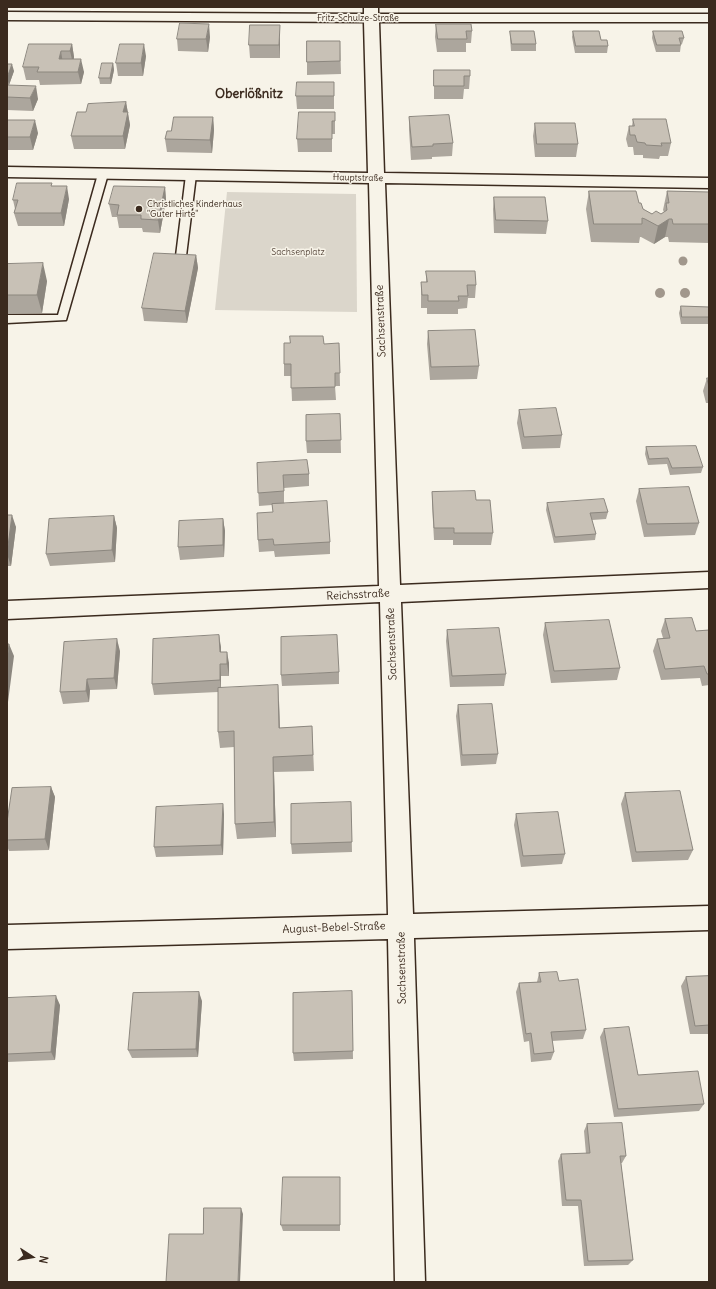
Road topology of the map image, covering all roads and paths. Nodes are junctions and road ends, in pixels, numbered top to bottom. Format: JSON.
{"nodes":[{"id":1,"x":371,"y":12,"type":"edge"},
{"id":2,"x":7,"y":16,"type":"edge"},
{"id":3,"x":709,"y":18,"type":"edge"},
{"id":4,"x":7,"y":172,"type":"edge"},
{"id":5,"x":102,"y":174,"type":"junction"},
{"id":6,"x":192,"y":175,"type":"junction"},
{"id":7,"x":376,"y":178,"type":"junction"},
{"id":8,"x":709,"y":183,"type":"edge"},
{"id":9,"x":181,"y":256,"type":"edge"},
{"id":10,"x":7,"y":319,"type":"edge"},
{"id":11,"x":709,"y":580,"type":"edge"},
{"id":12,"x":391,"y":593,"type":"junction"},
{"id":13,"x":7,"y":610,"type":"edge"},
{"id":14,"x":709,"y":918,"type":"edge"},
{"id":15,"x":401,"y":926,"type":"junction"},
{"id":16,"x":7,"y":937,"type":"edge"},
{"id":17,"x":410,"y":1282,"type":"edge"}],
"edges":[{"from":1,"to":2,"type":"street","name":"Fritz-Schulze-Straße"},
{"from":1,"to":3,"type":"street","name":"Fritz-Schulze-Straße"},
{"from":1,"to":7,"type":"street","name":"Sachsenstraße"},
{"from":4,"to":5,"type":"street","name":"Hauptstraße"},
{"from":5,"to":6,"type":"street","name":"Hauptstraße"},
{"from":5,"to":10,"type":"lane"},
{"from":6,"to":7,"type":"street","name":"Hauptstraße"},
{"from":6,"to":9,"type":"lane"},
{"from":7,"to":8,"type":"street","name":"Hauptstraße"},
{"from":7,"to":12,"type":"street","name":"Sachsenstraße"},
{"from":11,"to":12,"type":"street","name":"Reichsstraße"},
{"from":12,"to":13,"type":"street","name":"Reichsstraße"},
{"from":12,"to":15,"type":"street","name":"Sachsenstraße"},
{"from":14,"to":15,"type":"street","name":"August-Bebel-Straße"},
{"from":15,"to":16,"type":"street","name":"August-Bebel-Straße"},
{"from":15,"to":17,"type":"street","name":"Sachsenstraße"}]}
